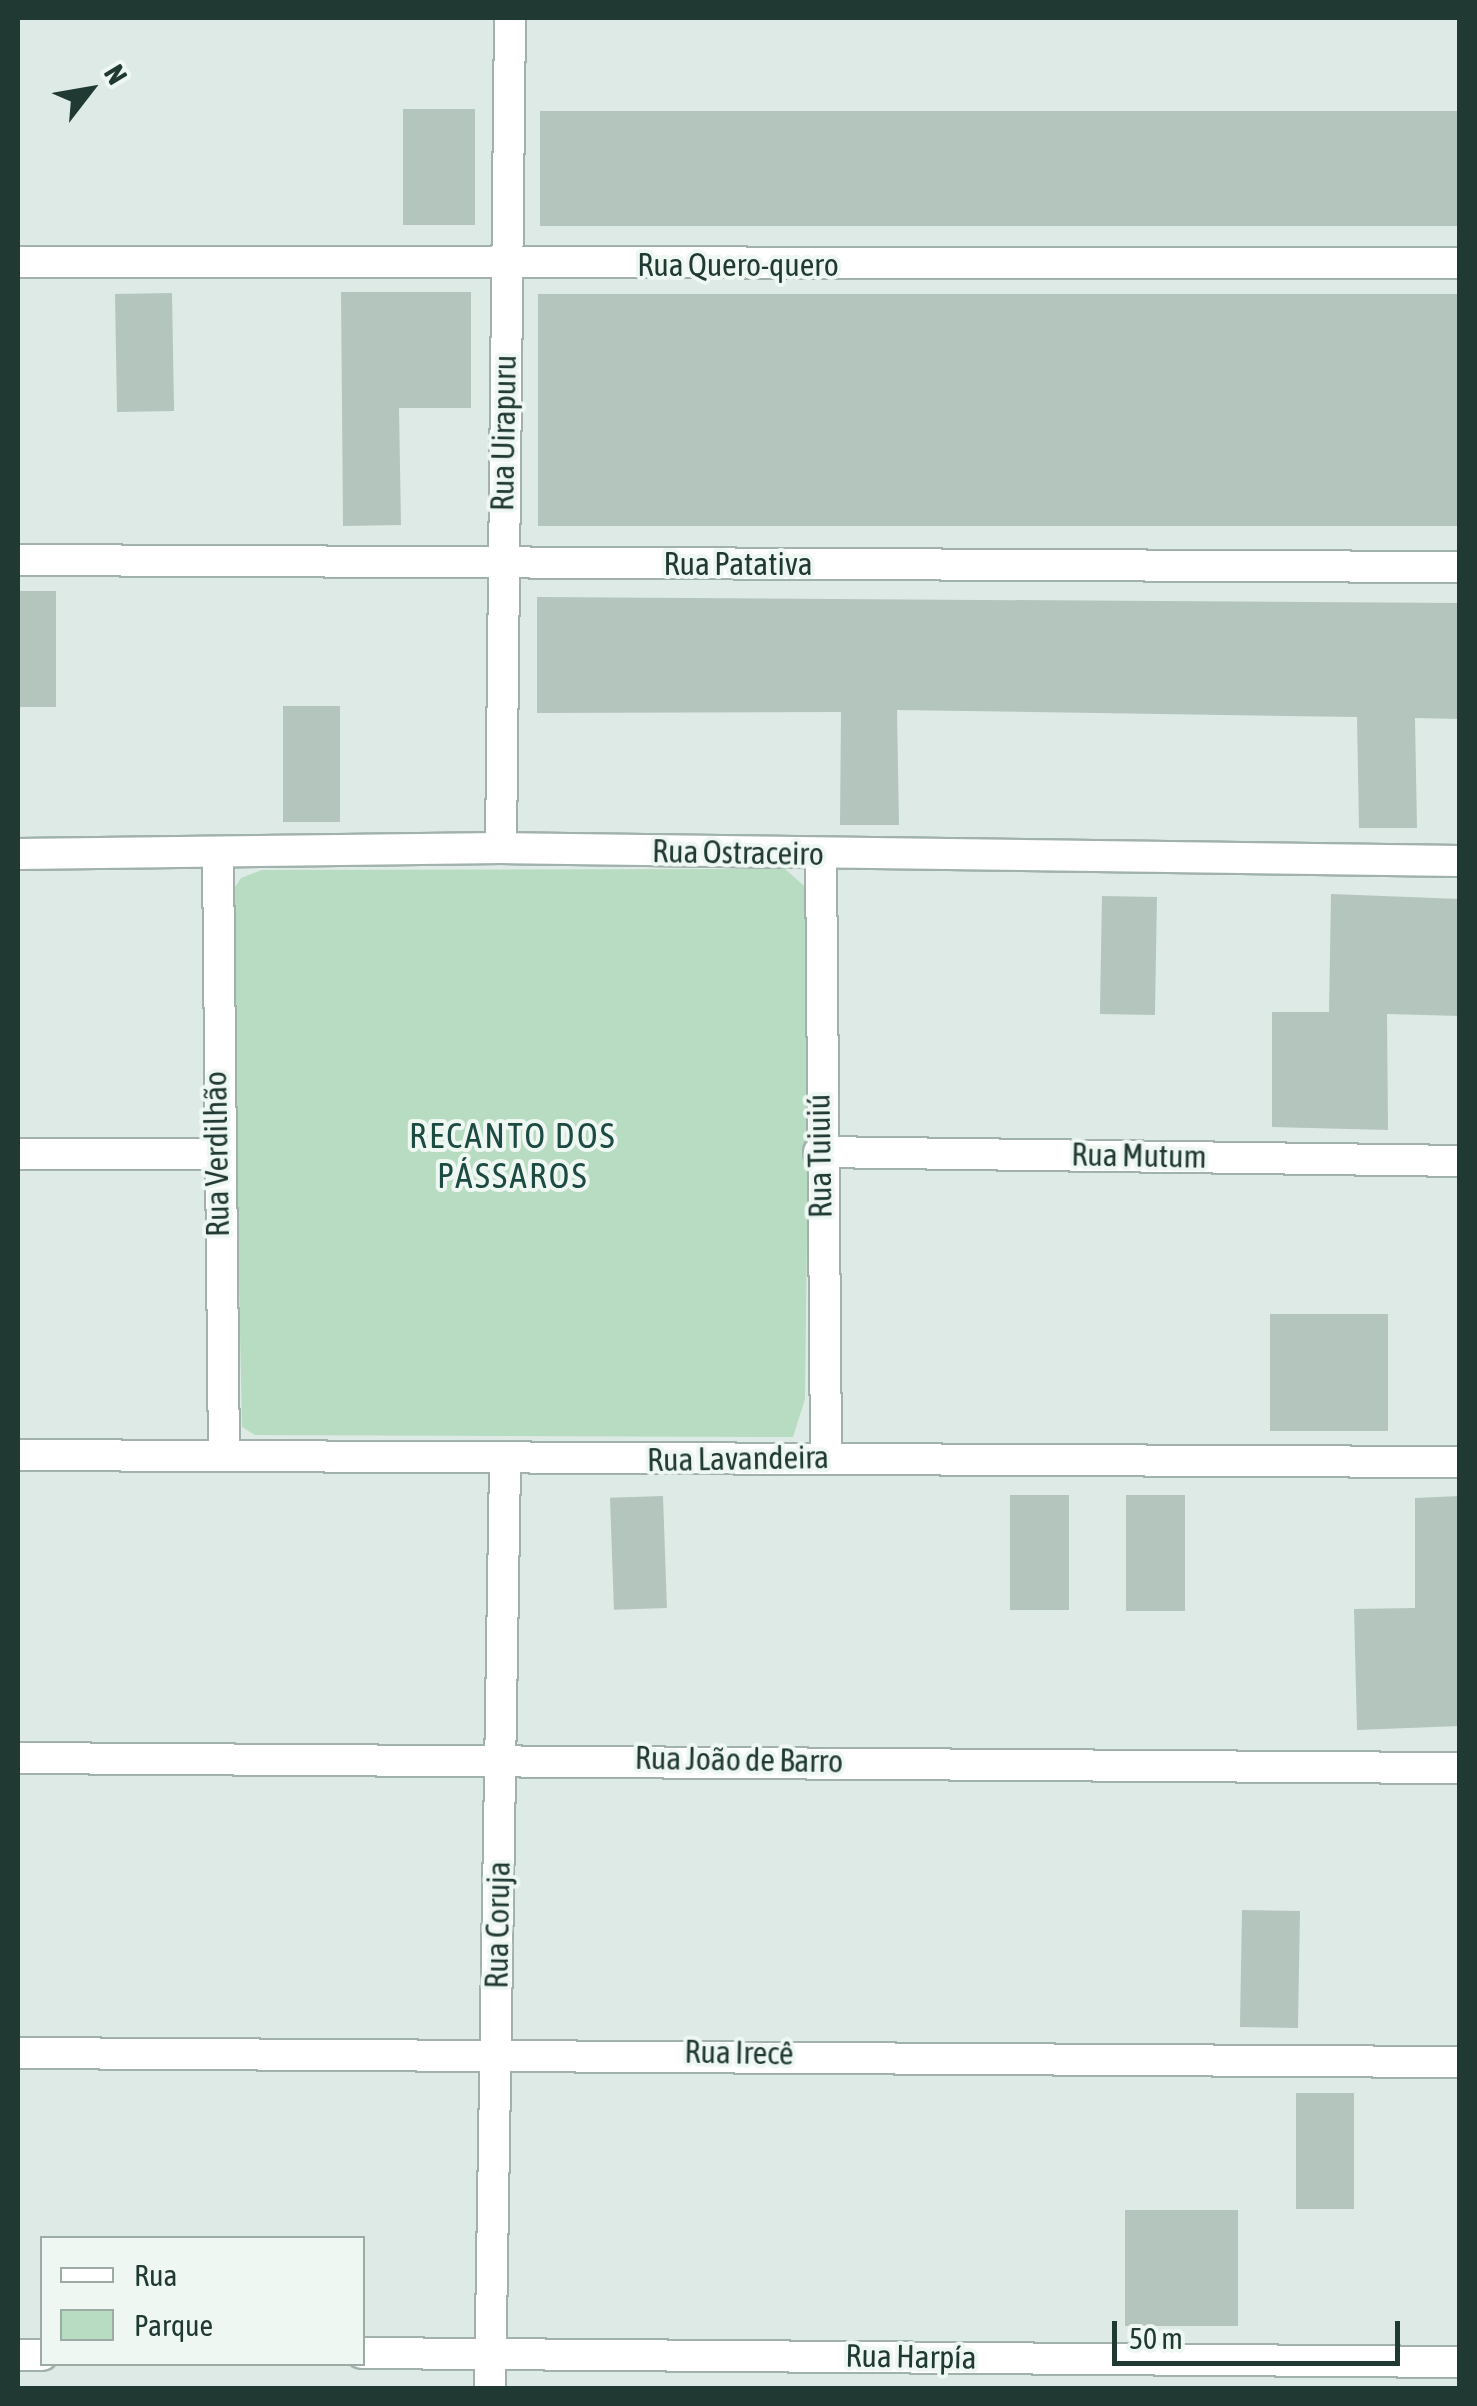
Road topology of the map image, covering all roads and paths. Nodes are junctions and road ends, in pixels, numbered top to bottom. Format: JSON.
{"nodes":[{"id":1,"x":510,"y":18,"type":"edge"},
{"id":2,"x":18,"y":262,"type":"edge"},
{"id":3,"x":1460,"y":263,"type":"edge"},
{"id":4,"x":506,"y":266,"type":"junction"},
{"id":5,"x":18,"y":560,"type":"edge"},
{"id":6,"x":502,"y":563,"type":"junction"},
{"id":7,"x":1460,"y":568,"type":"edge"},
{"id":8,"x":501,"y":848,"type":"junction"},
{"id":9,"x":18,"y":854,"type":"edge"},
{"id":10,"x":821,"y":854,"type":"junction"},
{"id":11,"x":218,"y":855,"type":"junction"},
{"id":12,"x":1460,"y":861,"type":"edge"},
{"id":13,"x":820,"y":1152,"type":"junction"},
{"id":14,"x":18,"y":1154,"type":"edge"},
{"id":15,"x":214,"y":1154,"type":"junction"},
{"id":16,"x":1460,"y":1161,"type":"edge"},
{"id":17,"x":224,"y":1454,"type":"junction"},
{"id":18,"x":18,"y":1455,"type":"edge"},
{"id":19,"x":826,"y":1458,"type":"junction"},
{"id":20,"x":505,"y":1462,"type":"junction"},
{"id":21,"x":1460,"y":1462,"type":"edge"},
{"id":22,"x":18,"y":1758,"type":"edge"},
{"id":23,"x":502,"y":1758,"type":"junction"},
{"id":24,"x":1460,"y":1768,"type":"edge"},
{"id":25,"x":495,"y":2050,"type":"junction"},
{"id":26,"x":18,"y":2053,"type":"edge"},
{"id":27,"x":1460,"y":2062,"type":"edge"},
{"id":28,"x":490,"y":2353,"type":"junction"},
{"id":29,"x":365,"y":2354,"type":"edge"},
{"id":30,"x":1460,"y":2362,"type":"edge"},
{"id":31,"x":490,"y":2388,"type":"edge"}],
"edges":[{"from":1,"to":4,"type":"street","name":"Rua Uirapuru"},
{"from":2,"to":4,"type":"street","name":"Rua Quero-quero"},
{"from":3,"to":4,"type":"street","name":"Rua Quero-quero"},
{"from":4,"to":6,"type":"street","name":"Rua Uirapuru"},
{"from":5,"to":6,"type":"street","name":"Rua Patativa"},
{"from":6,"to":7,"type":"street","name":"Rua Patativa"},
{"from":6,"to":8,"type":"street","name":"Rua Uirapuru"},
{"from":8,"to":10,"type":"street","name":"Rua Ostraceiro"},
{"from":8,"to":11,"type":"street","name":"Rua Ostraceiro"},
{"from":9,"to":11,"type":"street","name":"Rua Ostraceiro"},
{"from":10,"to":12,"type":"street","name":"Rua Ostraceiro"},
{"from":10,"to":13,"type":"street","name":"Rua Tuiuiú"},
{"from":11,"to":15,"type":"street","name":"Rua Verdilhão"},
{"from":13,"to":16,"type":"street","name":"Rua Mutum"},
{"from":13,"to":19,"type":"street","name":"Rua Tuiuiú"},
{"from":14,"to":15,"type":"street"},
{"from":15,"to":17,"type":"street","name":"Rua Verdilhão"},
{"from":17,"to":18,"type":"street","name":"Rua Lavandeira"},
{"from":17,"to":20,"type":"street","name":"Rua Lavandeira"},
{"from":19,"to":20,"type":"street","name":"Rua Lavandeira"},
{"from":19,"to":21,"type":"street","name":"Rua Lavandeira"},
{"from":20,"to":23,"type":"street","name":"Rua Coruja"},
{"from":22,"to":23,"type":"street","name":"Rua João de Barro"},
{"from":23,"to":24,"type":"street","name":"Rua João de Barro"},
{"from":23,"to":25,"type":"street","name":"Rua Coruja"},
{"from":25,"to":26,"type":"street","name":"Rua Irecê"},
{"from":25,"to":27,"type":"street","name":"Rua Irecê"},
{"from":25,"to":28,"type":"street","name":"Rua Coruja"},
{"from":28,"to":29,"type":"street","name":"Rua Harpía"},
{"from":28,"to":30,"type":"street","name":"Rua Harpía"},
{"from":28,"to":31,"type":"street","name":"Rua Coruja"}]}
